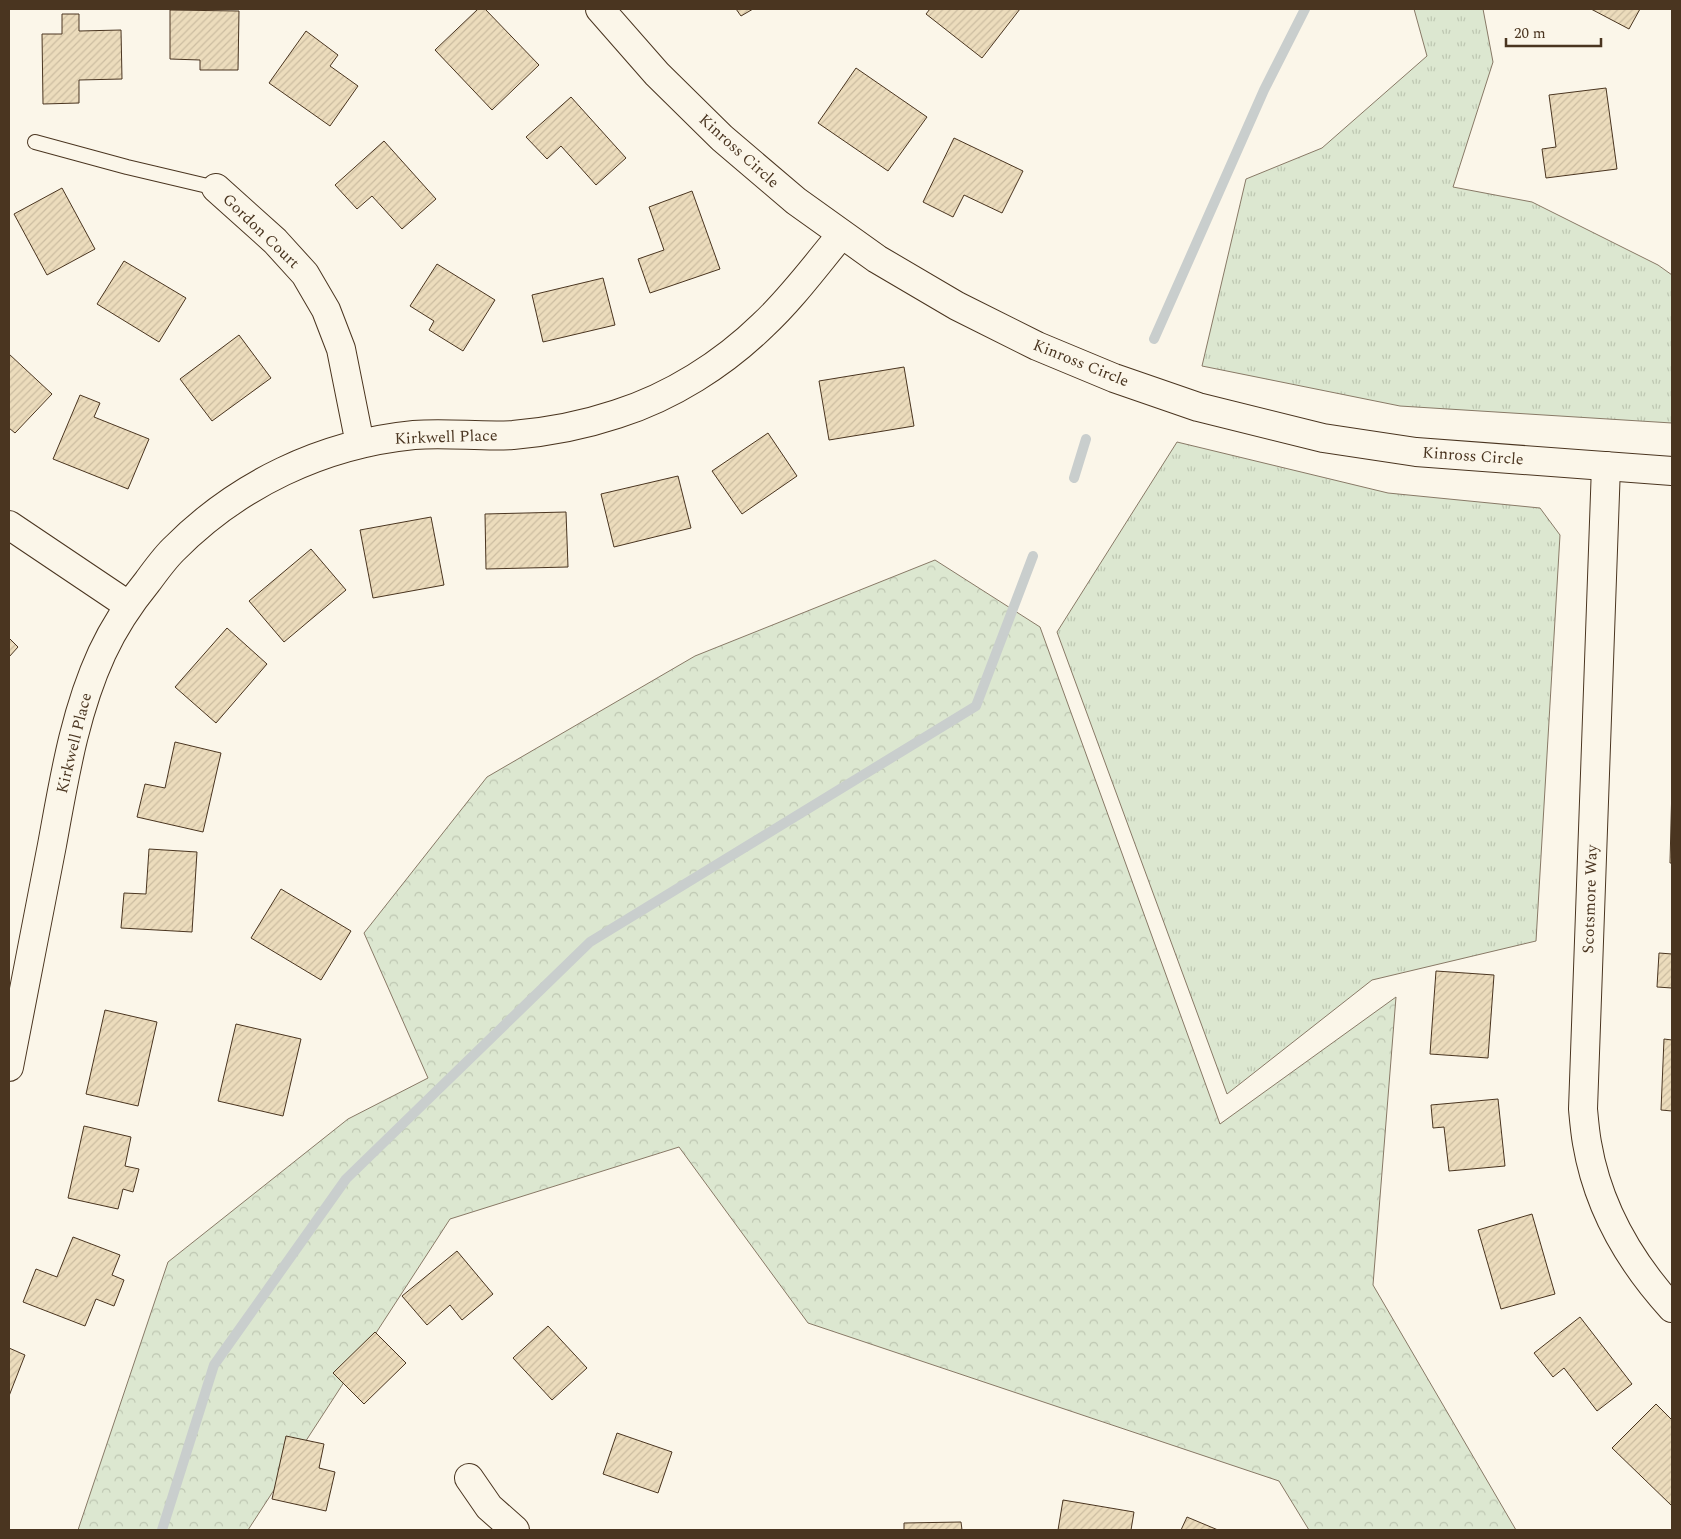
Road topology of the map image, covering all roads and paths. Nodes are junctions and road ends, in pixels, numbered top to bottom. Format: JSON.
{"nodes":[{"id":1,"x":600,"y":9,"type":"edge"},
{"id":2,"x":34,"y":142,"type":"dead end"},
{"id":3,"x":216,"y":188,"type":"joint"},
{"id":4,"x":841,"y":234,"type":"junction"},
{"id":5,"x":360,"y":444,"type":"junction"},
{"id":6,"x":1606,"y":466,"type":"junction"},
{"id":7,"x":1672,"y":471,"type":"edge"},
{"id":8,"x":9,"y":525,"type":"edge"},
{"id":9,"x":128,"y":605,"type":"junction"},
{"id":10,"x":9,"y":1067,"type":"edge"},
{"id":11,"x":1672,"y":1308,"type":"edge"},
{"id":12,"x":469,"y":1478,"type":"dead end"},
{"id":13,"x":515,"y":1530,"type":"edge"}],
"edges":[{"from":1,"to":4,"type":"street","name":"Kinross Circle"},
{"from":2,"to":3,"type":"lane"},
{"from":3,"to":5,"type":"street","name":"Gordon Court"},
{"from":4,"to":5,"type":"street","name":"Kirkwell Place"},
{"from":4,"to":6,"type":"street","name":"Kinross Circle"},
{"from":5,"to":9,"type":"street","name":"Kirkwell Place"},
{"from":6,"to":7,"type":"street","name":"Kinross Circle"},
{"from":6,"to":11,"type":"street","name":"Scotsmore Way"},
{"from":8,"to":9,"type":"street"},
{"from":9,"to":10,"type":"street","name":"Kirkwell Place"},
{"from":12,"to":13,"type":"street"}]}
